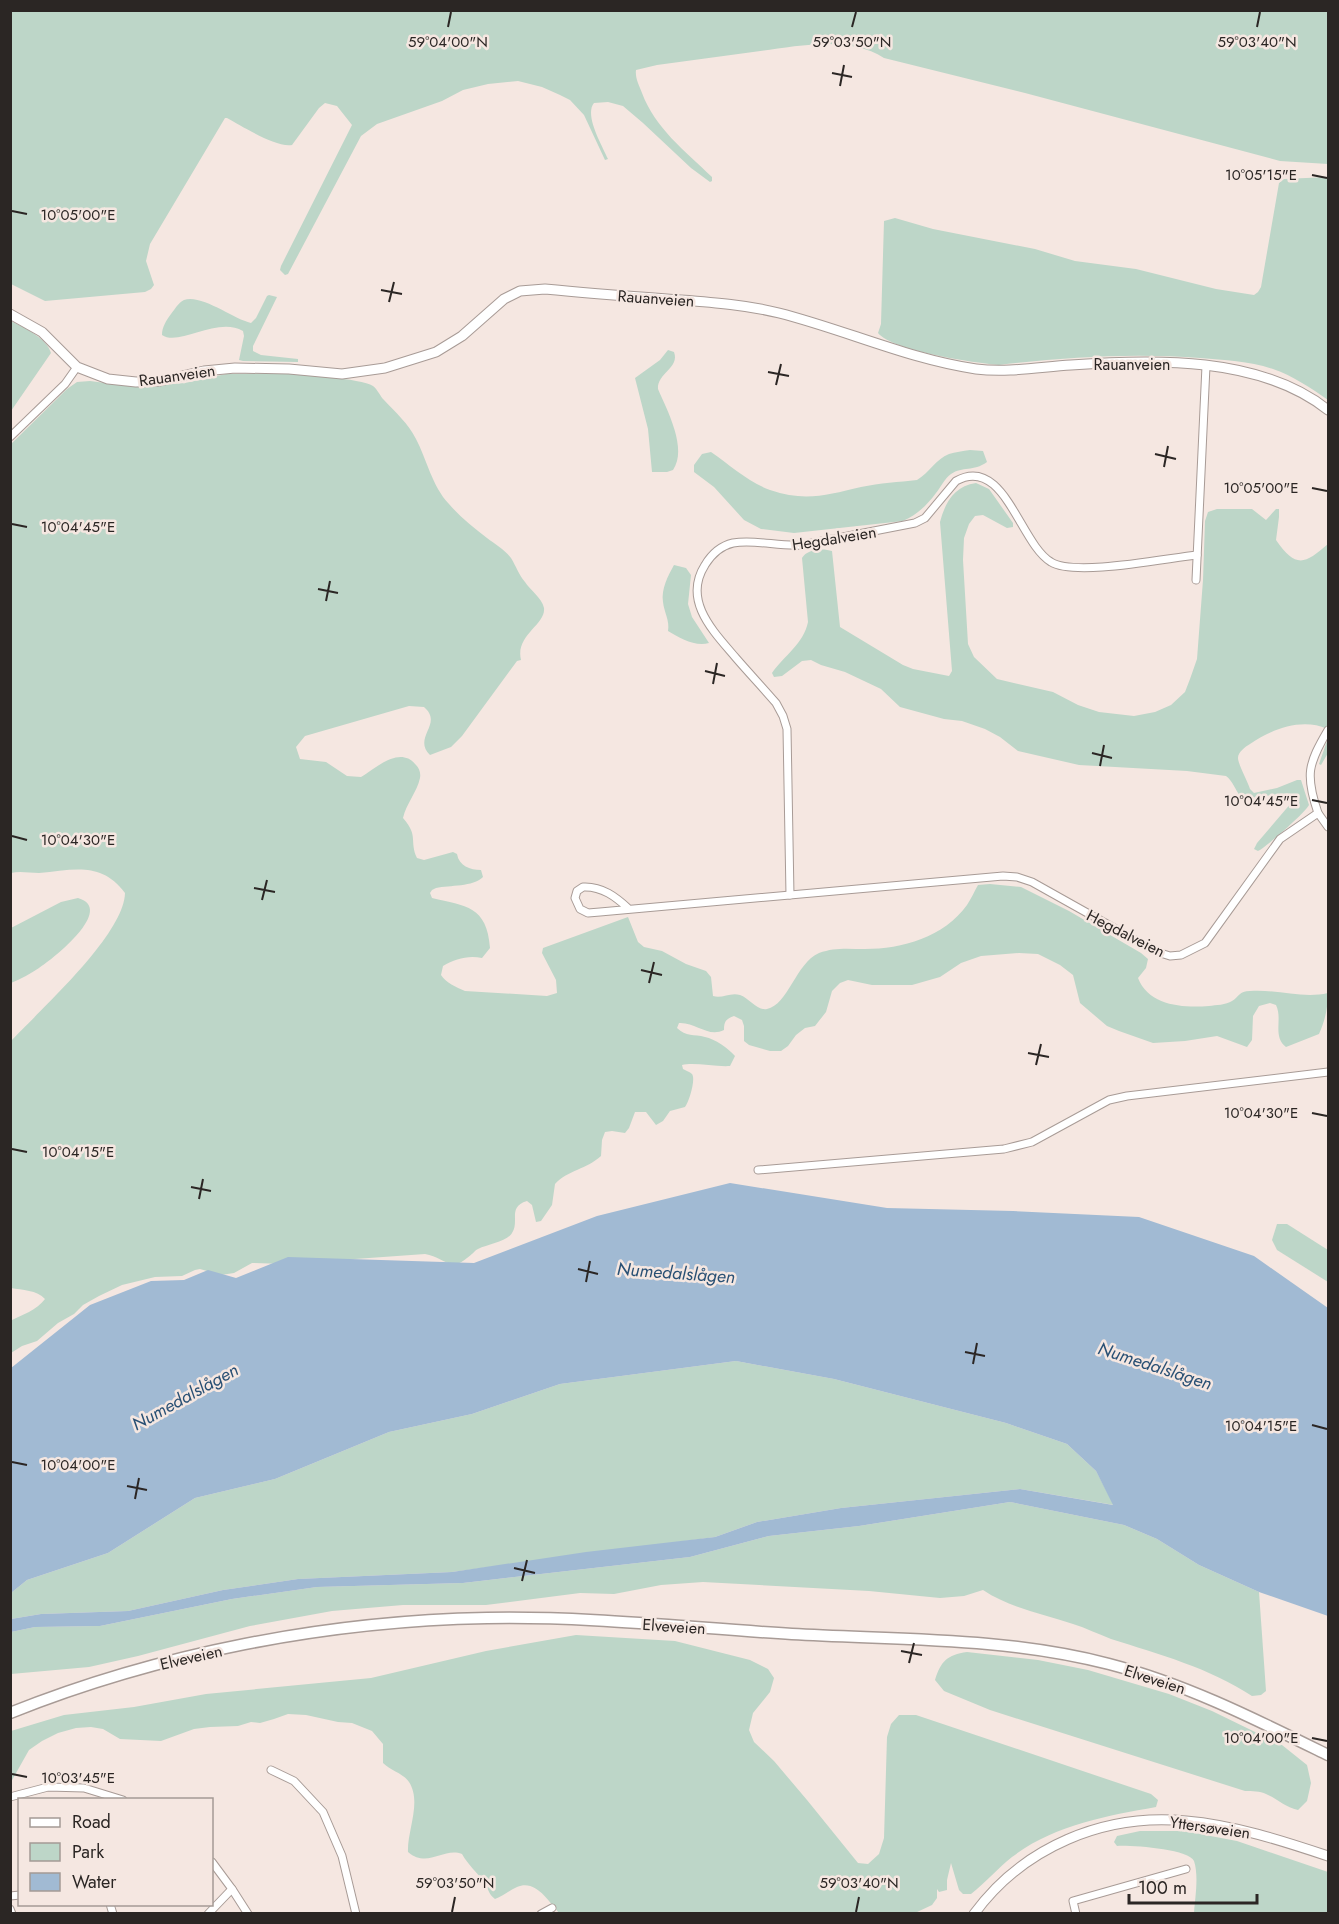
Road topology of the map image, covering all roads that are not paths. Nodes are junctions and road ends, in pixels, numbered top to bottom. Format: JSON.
{"nodes":[{"id":1,"x":10,"y":314,"type":"edge"},
{"id":2,"x":1206,"y":366,"type":"junction"},
{"id":3,"x":77,"y":367,"type":"junction"},
{"id":4,"x":1329,"y":411,"type":"edge"},
{"id":5,"x":10,"y":437,"type":"edge"},
{"id":6,"x":1197,"y":555,"type":"junction"},
{"id":7,"x":1196,"y":580,"type":"dead end"},
{"id":8,"x":1329,"y":730,"type":"edge"},
{"id":9,"x":1318,"y":813,"type":"junction"},
{"id":10,"x":1329,"y":827,"type":"edge"},
{"id":11,"x":790,"y":895,"type":"junction"},
{"id":12,"x":629,"y":909,"type":"junction"},
{"id":13,"x":1329,"y":1072,"type":"edge"},
{"id":14,"x":758,"y":1170,"type":"dead end"},
{"id":15,"x":10,"y":1713,"type":"edge"},
{"id":16,"x":1329,"y":1755,"type":"edge"},
{"id":17,"x":271,"y":1770,"type":"dead end"},
{"id":18,"x":10,"y":1797,"type":"edge"},
{"id":19,"x":116,"y":1798,"type":"edge"},
{"id":20,"x":1329,"y":1856,"type":"edge"},
{"id":21,"x":213,"y":1863,"type":"edge"},
{"id":22,"x":1186,"y":1869,"type":"dead end"},
{"id":23,"x":232,"y":1889,"type":"junction"},
{"id":24,"x":552,"y":1908,"type":"dead end"},
{"id":25,"x":10,"y":1909,"type":"edge"},
{"id":26,"x":12,"y":1914,"type":"edge"},
{"id":27,"x":208,"y":1914,"type":"edge"},
{"id":28,"x":248,"y":1914,"type":"edge"},
{"id":29,"x":356,"y":1914,"type":"edge"},
{"id":30,"x":541,"y":1914,"type":"edge"},
{"id":31,"x":974,"y":1914,"type":"edge"},
{"id":32,"x":1076,"y":1914,"type":"edge"}],
"edges":[{"from":1,"to":3,"type":"main road","name":"Rauanveien"},
{"from":2,"to":3,"type":"main road","name":"Rauanveien"},
{"from":2,"to":4,"type":"main road","name":"Rauanveien"},
{"from":2,"to":6,"type":"street"},
{"from":3,"to":5,"type":"street"},
{"from":6,"to":7,"type":"street"},
{"from":6,"to":11,"type":"street","name":"Hegdalveien"},
{"from":8,"to":9,"type":"street"},
{"from":9,"to":10,"type":"street"},
{"from":9,"to":11,"type":"street","name":"Hegdalveien"},
{"from":11,"to":12,"type":"street","name":"Hegdalveien"},
{"from":12,"to":12,"type":"street","name":"Hegdalveien"},
{"from":13,"to":14,"type":"street"},
{"from":15,"to":16,"type":"highway","name":"Elveveien"},
{"from":17,"to":29,"type":"street"},
{"from":18,"to":19,"type":"street"},
{"from":20,"to":31,"type":"main road","name":"Yttersøveien"},
{"from":21,"to":23,"type":"street"},
{"from":22,"to":32,"type":"street"},
{"from":23,"to":27,"type":"street"},
{"from":23,"to":28,"type":"street"},
{"from":24,"to":30,"type":"street"},
{"from":25,"to":26,"type":"street"}]}
